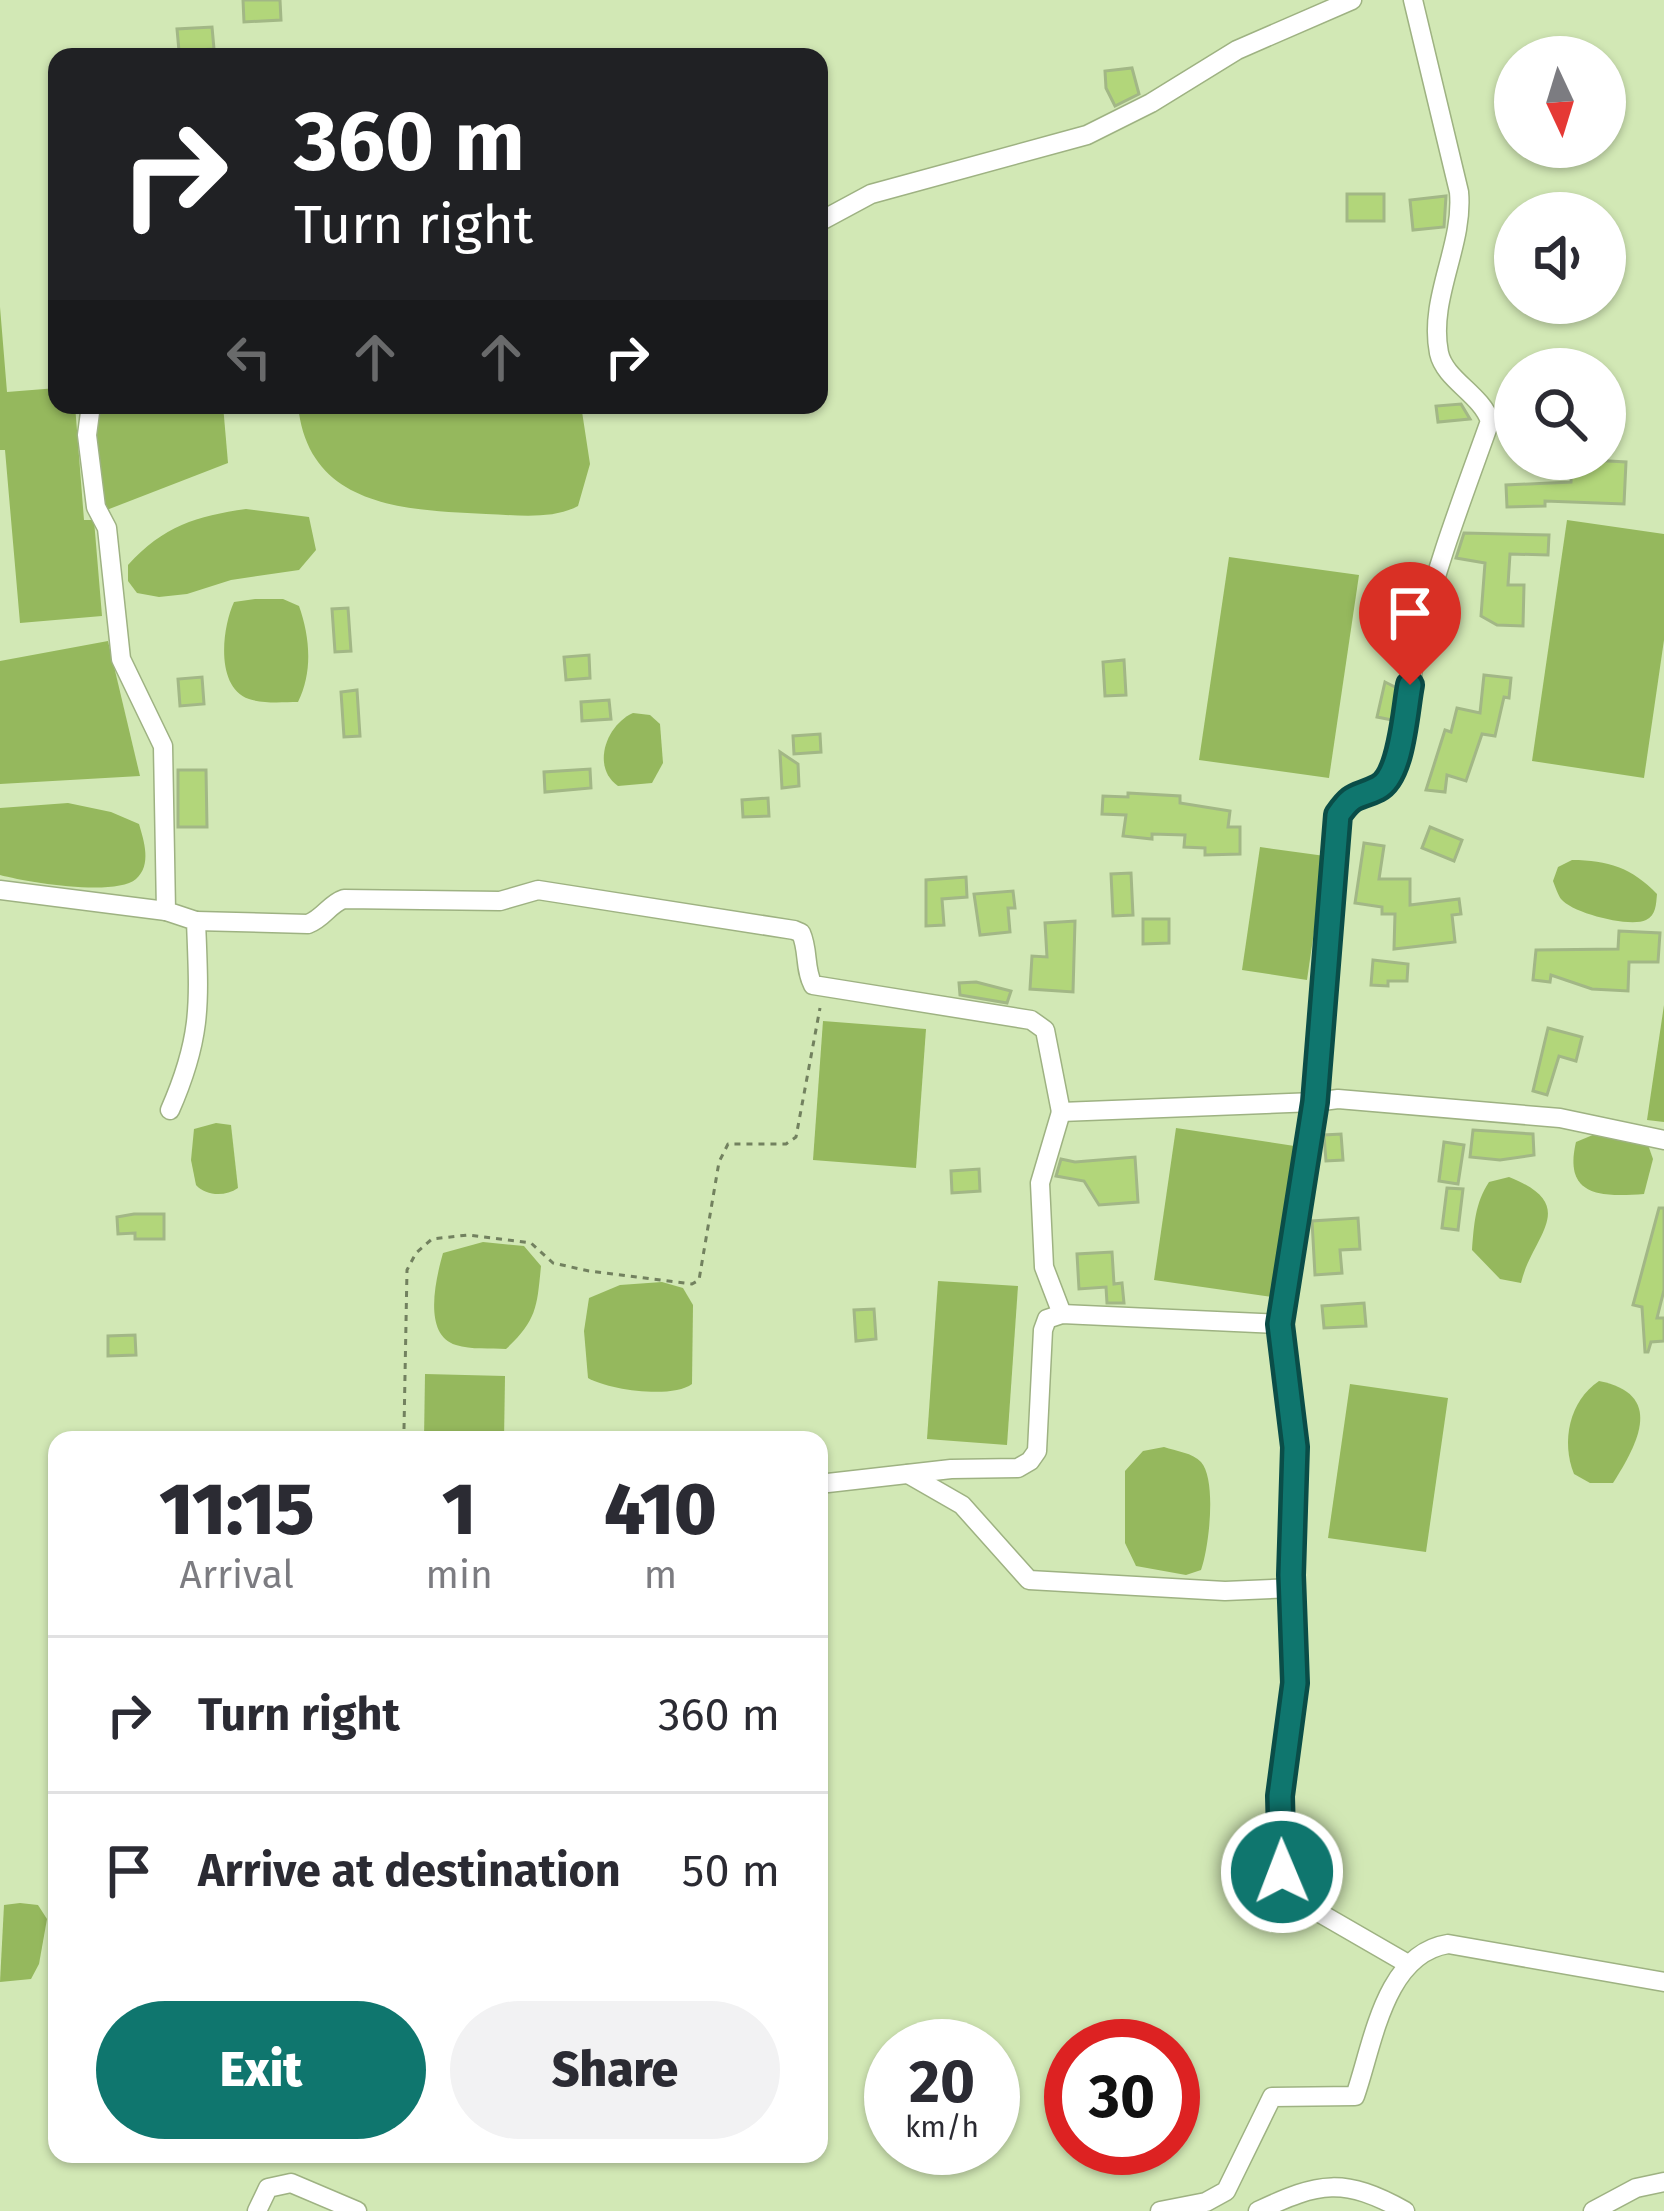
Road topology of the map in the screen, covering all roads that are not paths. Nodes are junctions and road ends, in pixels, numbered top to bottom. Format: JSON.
{"nodes":[{"id":1,"x":1352,"y":0,"type":"edge"},
{"id":2,"x":1413,"y":0,"type":"edge"},
{"id":3,"x":828,"y":217,"type":"edge"},
{"id":4,"x":90,"y":414,"type":"edge"},
{"id":5,"x":0,"y":890,"type":"edge"},
{"id":6,"x":166,"y":911,"type":"junction"},
{"id":7,"x":196,"y":921,"type":"junction"},
{"id":8,"x":1315,"y":1102,"type":"junction"},
{"id":9,"x":170,"y":1110,"type":"dead end"},
{"id":10,"x":1061,"y":1112,"type":"junction"},
{"id":11,"x":1664,"y":1140,"type":"edge"},
{"id":12,"x":1062,"y":1314,"type":"junction"},
{"id":13,"x":1280,"y":1324,"type":"junction"},
{"id":14,"x":908,"y":1474,"type":"junction"},
{"id":15,"x":828,"y":1483,"type":"edge"},
{"id":16,"x":1292,"y":1588,"type":"junction"},
{"id":17,"x":1408,"y":1964,"type":"junction"},
{"id":18,"x":1664,"y":1982,"type":"edge"},
{"id":19,"x":1664,"y":2182,"type":"edge"},
{"id":20,"x":257,"y":2211,"type":"edge"},
{"id":21,"x":357,"y":2211,"type":"edge"},
{"id":22,"x":1160,"y":2211,"type":"edge"},
{"id":23,"x":1258,"y":2211,"type":"edge"},
{"id":24,"x":1405,"y":2211,"type":"edge"},
{"id":25,"x":1593,"y":2211,"type":"edge"}],
"edges":[{"from":1,"to":3,"type":"street"},
{"from":2,"to":8,"type":"street"},
{"from":4,"to":6,"type":"street"},
{"from":5,"to":6,"type":"street"},
{"from":6,"to":7,"type":"street"},
{"from":7,"to":9,"type":"street"},
{"from":7,"to":10,"type":"street"},
{"from":8,"to":10,"type":"street"},
{"from":8,"to":11,"type":"street"},
{"from":8,"to":13,"type":"street"},
{"from":10,"to":12,"type":"street"},
{"from":12,"to":13,"type":"street"},
{"from":12,"to":14,"type":"street"},
{"from":13,"to":16,"type":"street"},
{"from":14,"to":15,"type":"street"},
{"from":14,"to":16,"type":"street"},
{"from":16,"to":17,"type":"street"},
{"from":17,"to":18,"type":"street"},
{"from":17,"to":22,"type":"street"},
{"from":19,"to":25,"type":"street"},
{"from":20,"to":21,"type":"street"},
{"from":23,"to":24,"type":"street"}]}
